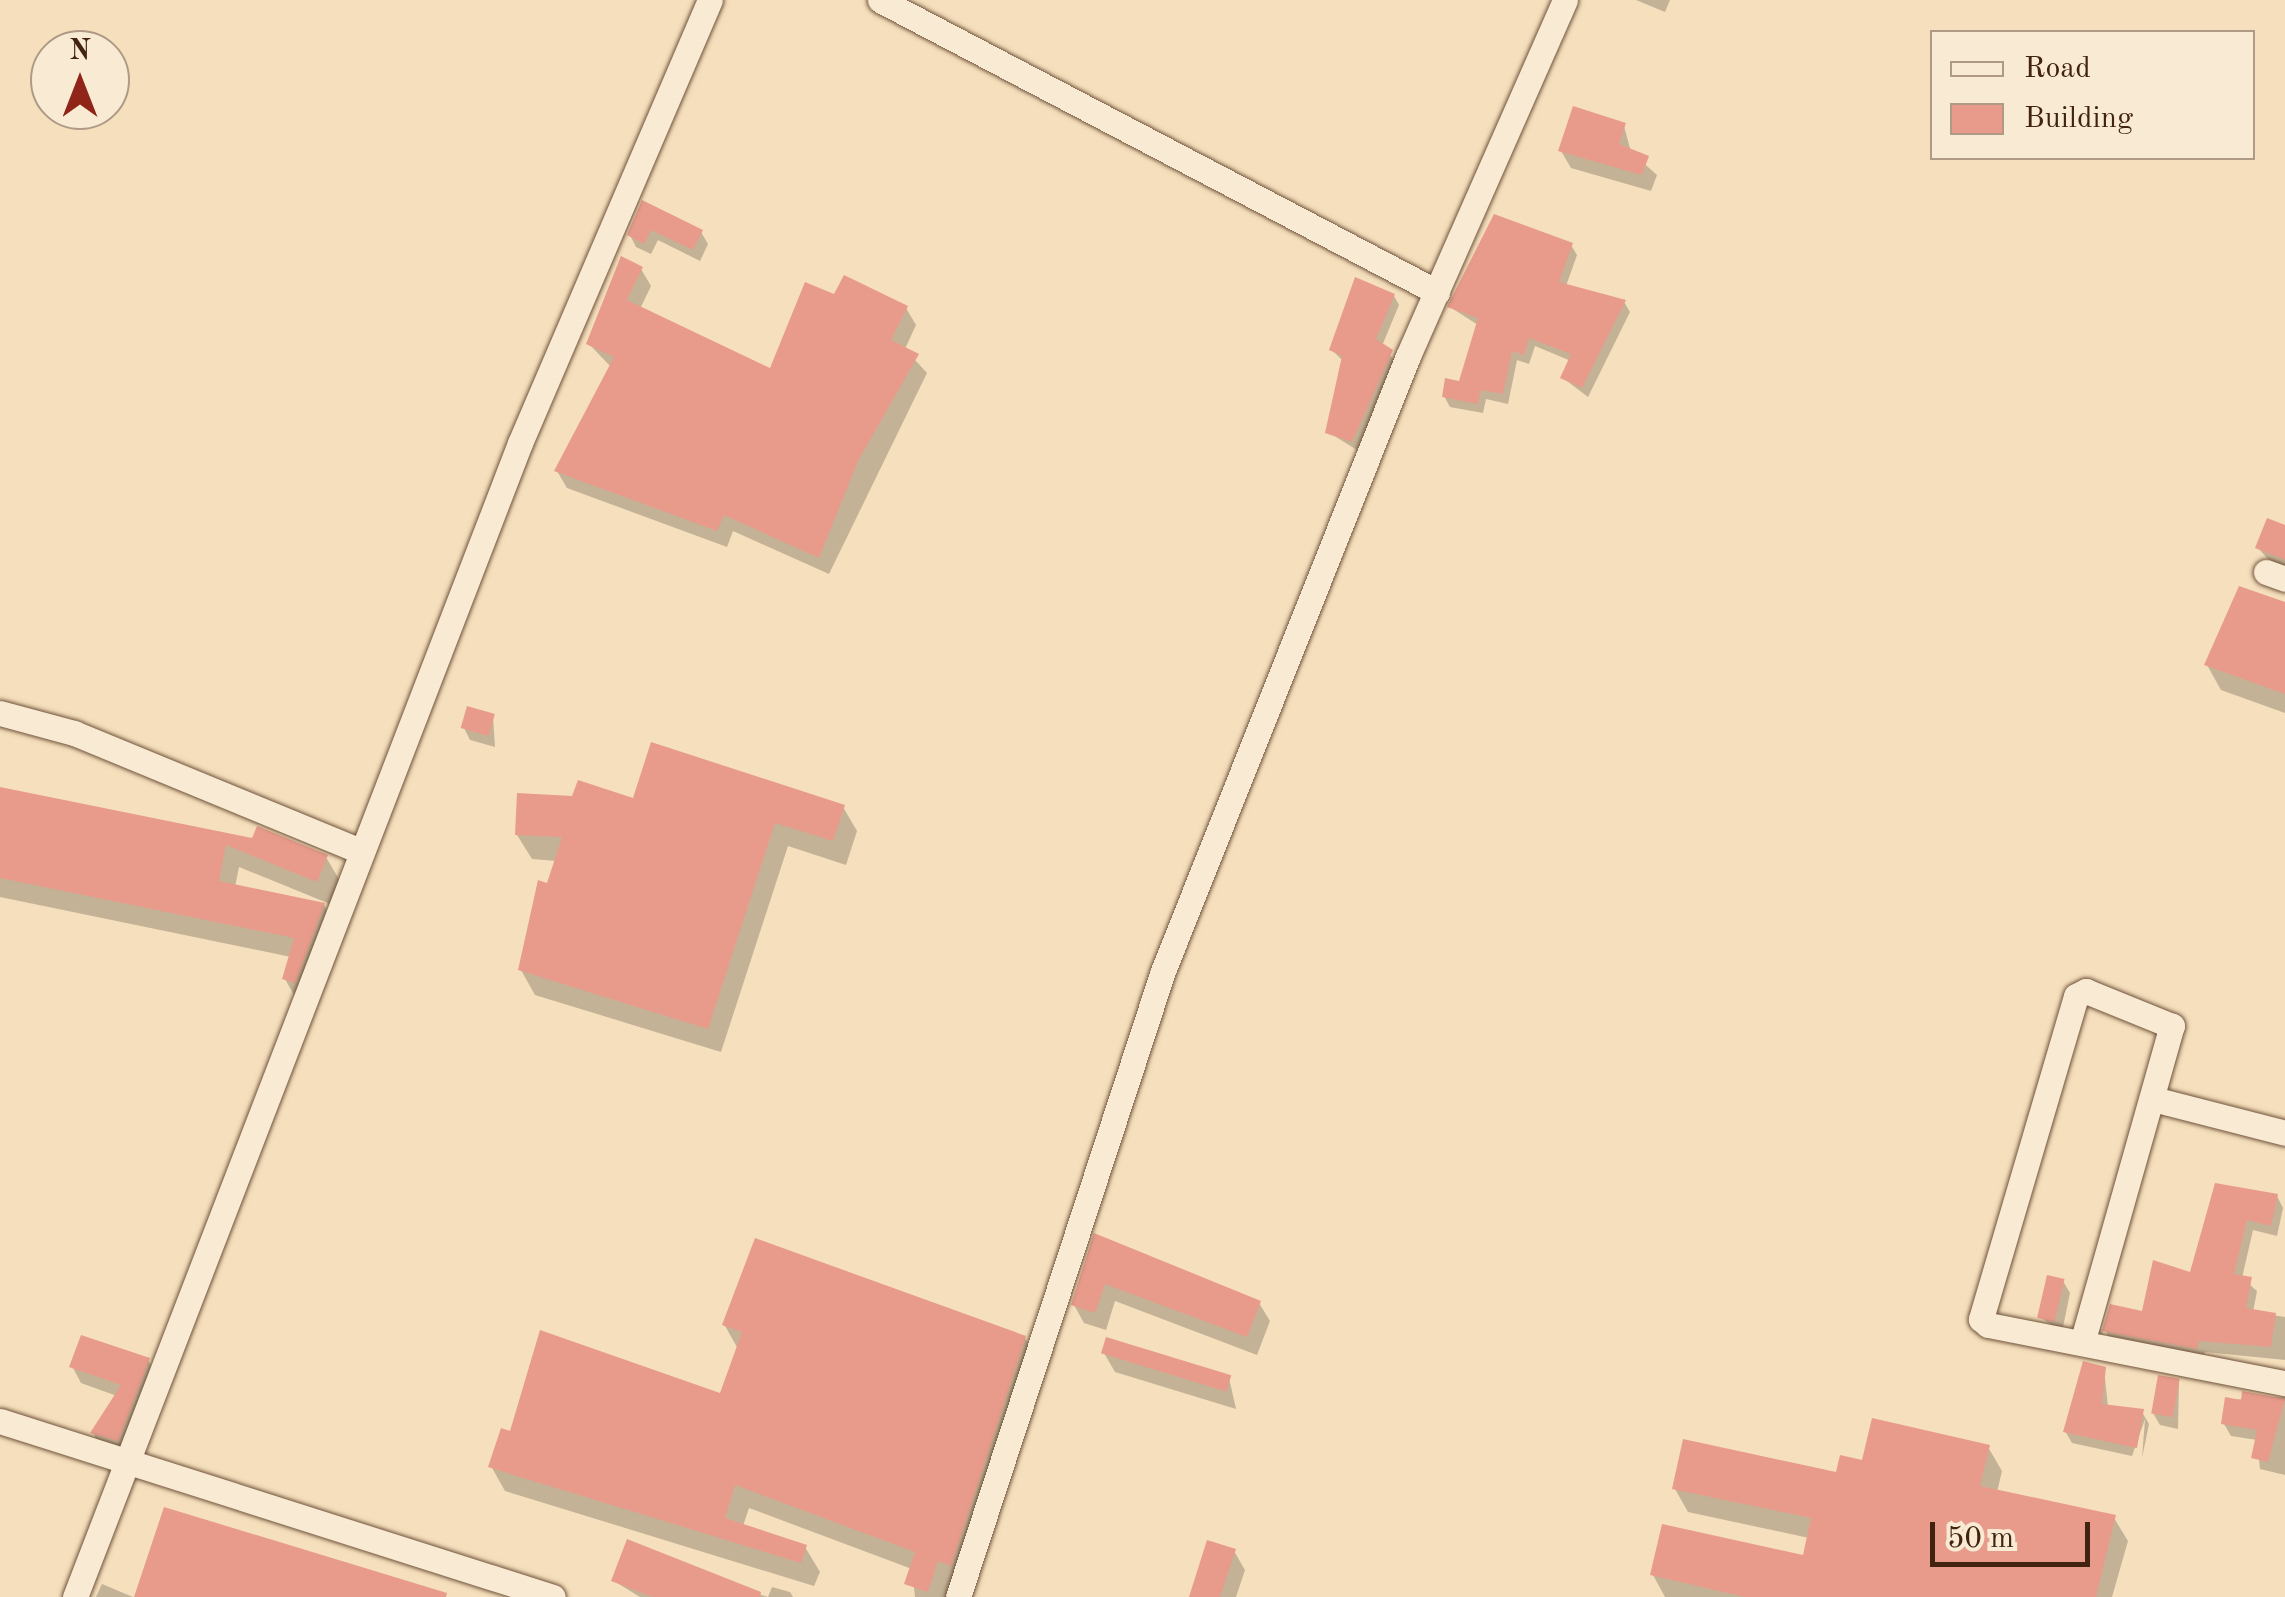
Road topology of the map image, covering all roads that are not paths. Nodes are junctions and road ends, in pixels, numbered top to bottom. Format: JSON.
{"nodes":[{"id":1,"x":710,"y":0,"type":"edge"},
{"id":2,"x":880,"y":0,"type":"edge"},
{"id":3,"x":1564,"y":0,"type":"edge"},
{"id":4,"x":1436,"y":292,"type":"junction"},
{"id":5,"x":0,"y":712,"type":"edge"},
{"id":6,"x":361,"y":851,"type":"junction"},
{"id":7,"x":2153,"y":1099,"type":"junction"},
{"id":8,"x":2285,"y":1133,"type":"edge"},
{"id":9,"x":2082,"y":1343,"type":"junction"},
{"id":10,"x":2285,"y":1384,"type":"edge"},
{"id":11,"x":0,"y":1421,"type":"edge"},
{"id":12,"x":127,"y":1466,"type":"junction"},
{"id":13,"x":74,"y":1597,"type":"edge"},
{"id":14,"x":552,"y":1597,"type":"edge"},
{"id":15,"x":958,"y":1597,"type":"edge"}],
"edges":[{"from":1,"to":6,"type":"street"},
{"from":2,"to":4,"type":"street"},
{"from":3,"to":4,"type":"street"},
{"from":4,"to":15,"type":"street"},
{"from":5,"to":6,"type":"street"},
{"from":6,"to":12,"type":"street"},
{"from":7,"to":8,"type":"street"},
{"from":7,"to":9,"type":"street"},
{"from":7,"to":9,"type":"street"},
{"from":9,"to":10,"type":"street"},
{"from":11,"to":12,"type":"street"},
{"from":12,"to":13,"type":"street"},
{"from":12,"to":14,"type":"street"}]}
